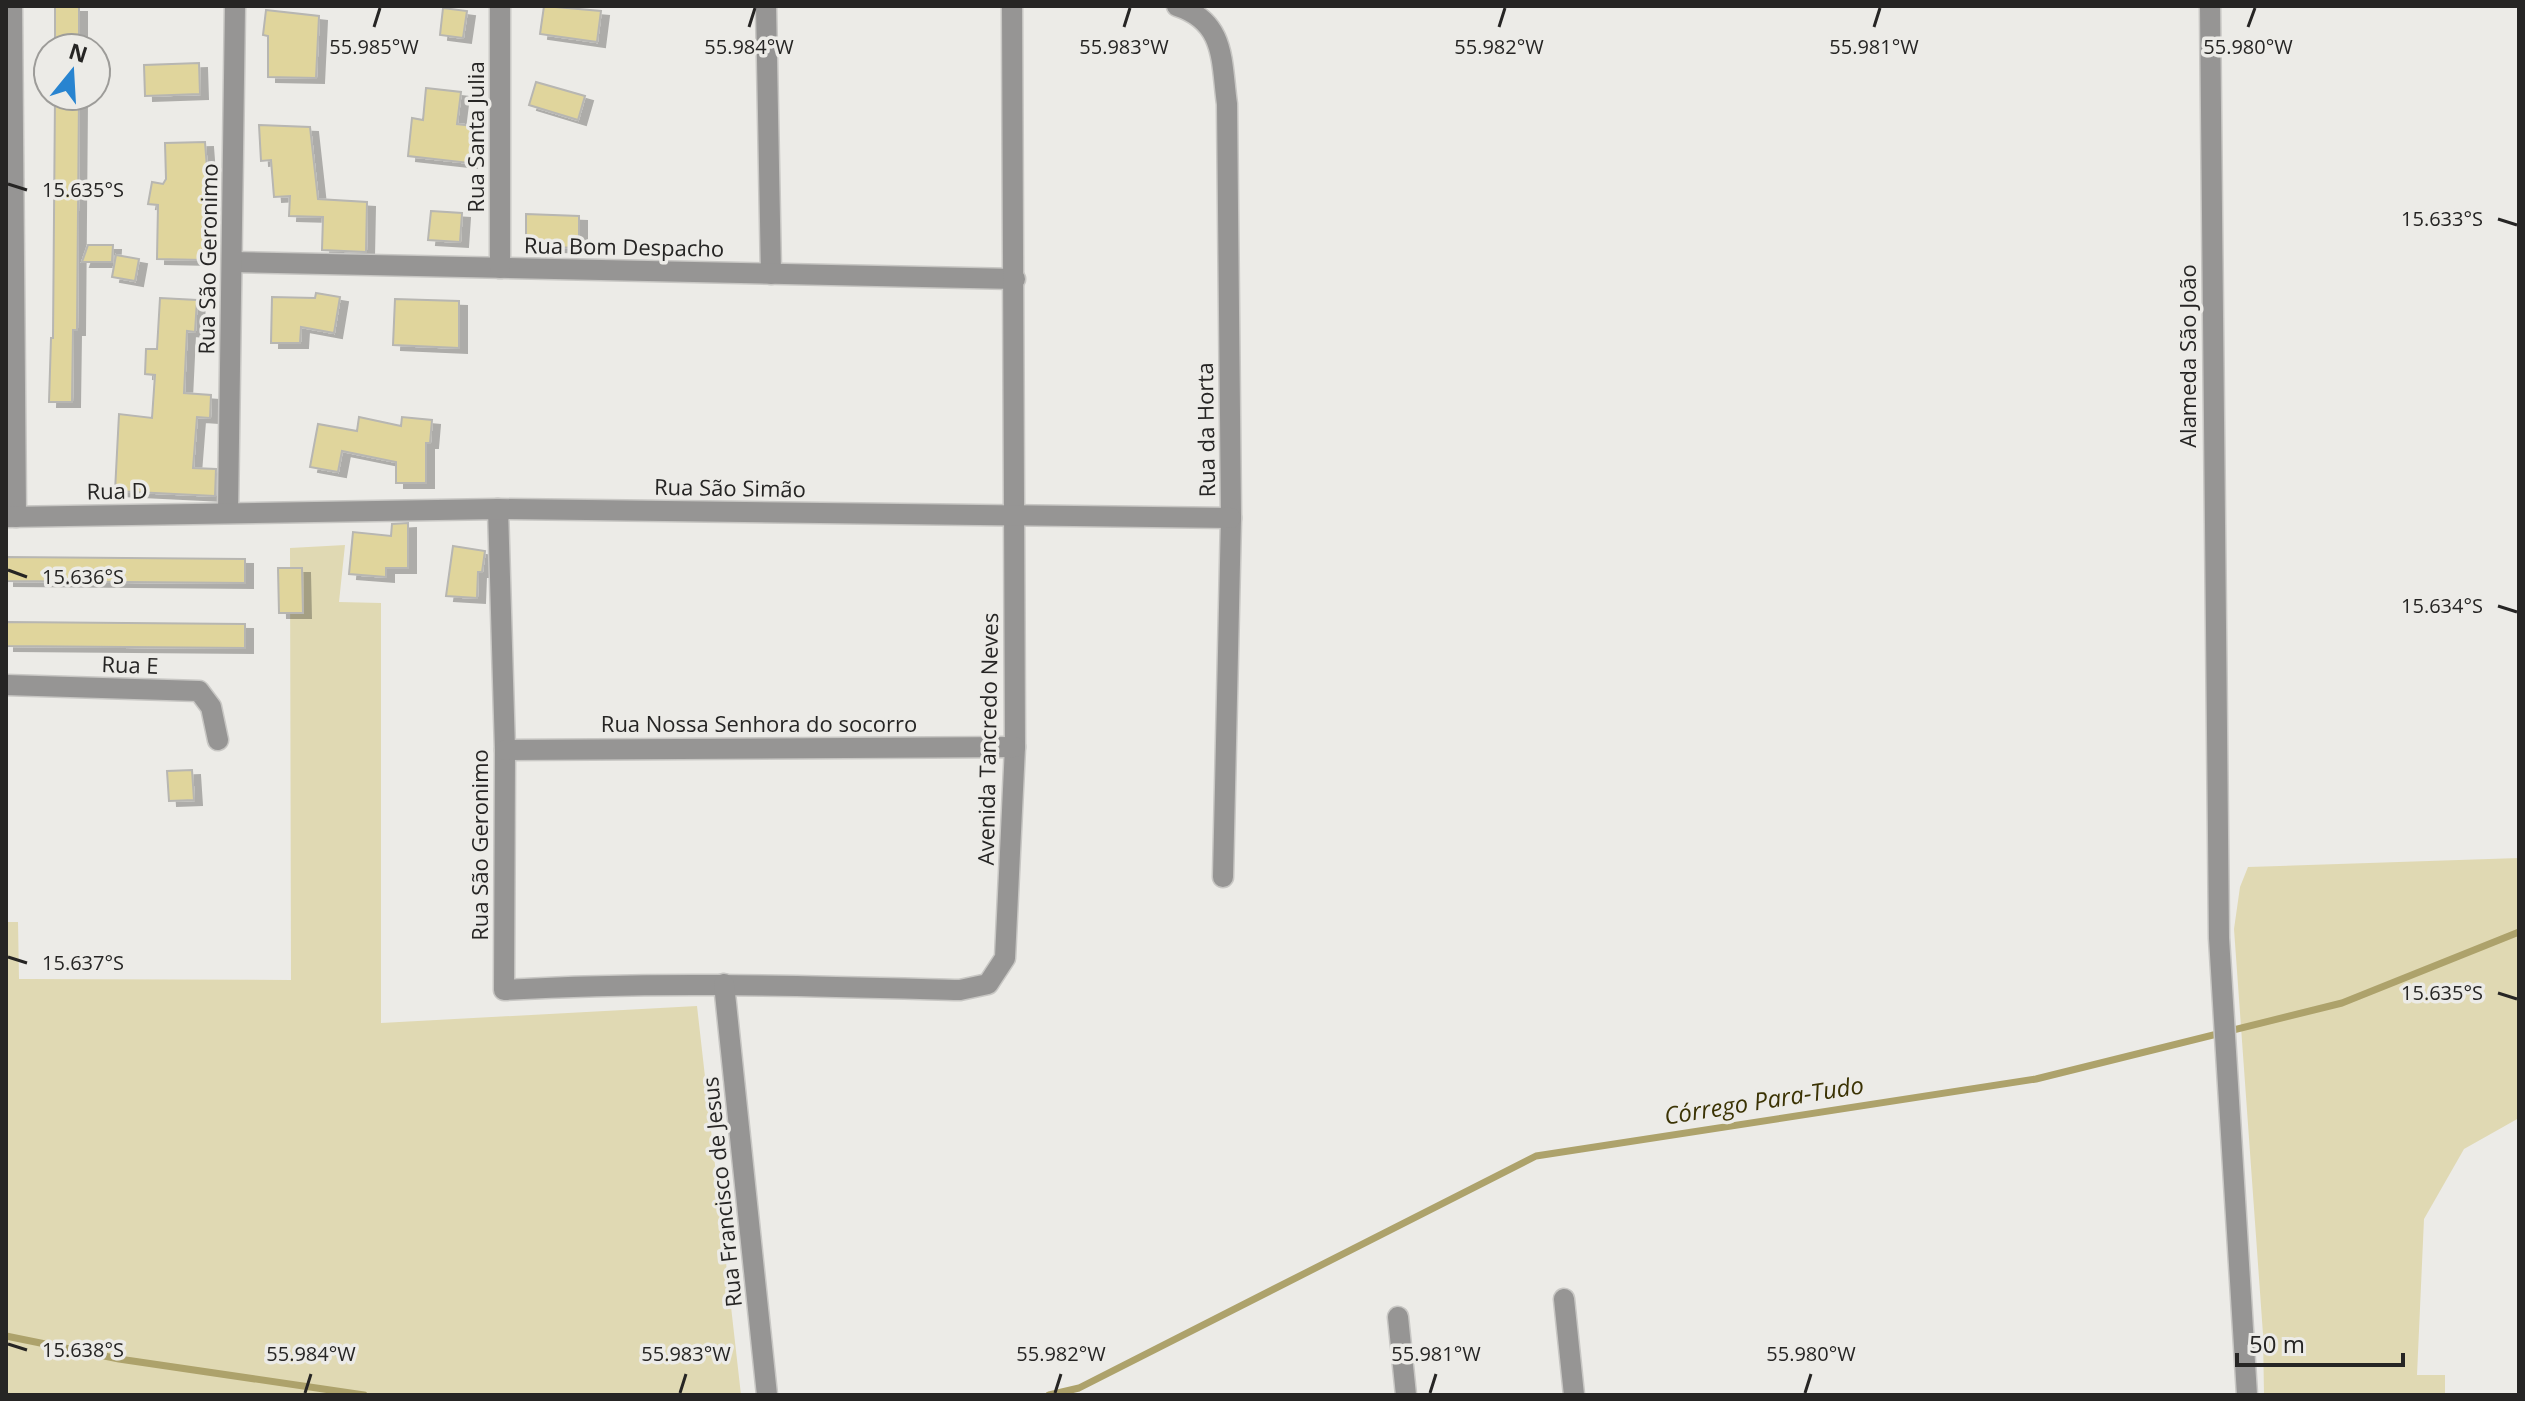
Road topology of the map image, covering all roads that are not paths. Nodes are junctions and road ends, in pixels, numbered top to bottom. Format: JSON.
{"nodes":[{"id":1,"x":12,"y":6,"type":"edge"},
{"id":2,"x":235,"y":6,"type":"edge"},
{"id":3,"x":500,"y":6,"type":"edge"},
{"id":4,"x":766,"y":6,"type":"edge"},
{"id":5,"x":1012,"y":6,"type":"edge"},
{"id":6,"x":1177,"y":6,"type":"edge"},
{"id":7,"x":2210,"y":6,"type":"edge"},
{"id":8,"x":233,"y":262,"type":"junction"},
{"id":9,"x":500,"y":268,"type":"junction"},
{"id":10,"x":771,"y":274,"type":"junction"},
{"id":11,"x":1015,"y":279,"type":"junction"},
{"id":12,"x":498,"y":509,"type":"junction"},
{"id":13,"x":228,"y":513,"type":"junction"},
{"id":14,"x":1014,"y":515,"type":"junction"},
{"id":15,"x":11,"y":517,"type":"edge"},
{"id":16,"x":1231,"y":518,"type":"junction"},
{"id":17,"x":6,"y":685,"type":"edge"},
{"id":18,"x":218,"y":740,"type":"dead end"},
{"id":19,"x":1015,"y":747,"type":"junction"},
{"id":20,"x":505,"y":750,"type":"junction"},
{"id":21,"x":1223,"y":877,"type":"dead end"},
{"id":22,"x":724,"y":984,"type":"junction"},
{"id":23,"x":504,"y":990,"type":"joint"},
{"id":24,"x":1564,"y":1299,"type":"dead end"},
{"id":25,"x":1398,"y":1317,"type":"dead end"},
{"id":26,"x":767,"y":1395,"type":"edge"},
{"id":27,"x":1406,"y":1395,"type":"edge"},
{"id":28,"x":1574,"y":1395,"type":"edge"},
{"id":29,"x":2247,"y":1395,"type":"edge"}],
"edges":[{"from":1,"to":15,"type":"street"},
{"from":2,"to":8,"type":"street","name":"Rua São Geronimo"},
{"from":3,"to":9,"type":"street","name":"Rua Santa Julia"},
{"from":4,"to":10,"type":"street"},
{"from":5,"to":11,"type":"street","name":"Avenida Tancredo Neves"},
{"from":6,"to":16,"type":"street","name":"Rua da Horta"},
{"from":7,"to":29,"type":"street","name":"Alameda São João"},
{"from":8,"to":9,"type":"street","name":"Rua Bom Despacho"},
{"from":8,"to":13,"type":"street","name":"Rua São Geronimo"},
{"from":9,"to":10,"type":"street","name":"Rua Bom Despacho"},
{"from":10,"to":11,"type":"street","name":"Rua Bom Despacho"},
{"from":11,"to":14,"type":"street","name":"Avenida Tancredo Neves"},
{"from":12,"to":13,"type":"street","name":"Rua São Simão"},
{"from":12,"to":14,"type":"street","name":"Rua São Simão"},
{"from":12,"to":20,"type":"street","name":"Rua São Geronimo"},
{"from":13,"to":15,"type":"street","name":"Rua D"},
{"from":14,"to":16,"type":"street","name":"Rua São Simão"},
{"from":14,"to":19,"type":"street","name":"Avenida Tancredo Neves"},
{"from":16,"to":21,"type":"street","name":"Rua da Horta"},
{"from":17,"to":18,"type":"street","name":"Rua E"},
{"from":19,"to":20,"type":"street","name":"Rua Nossa Senhora do socorro"},
{"from":19,"to":22,"type":"street","name":"Avenida Tancredo Neves"},
{"from":20,"to":23,"type":"street","name":"Rua São Geronimo"},
{"from":22,"to":23,"type":"street","name":"Avenida Tancredo Neves"},
{"from":22,"to":26,"type":"street","name":"Rua Francisco de Jesus"},
{"from":24,"to":28,"type":"street"},
{"from":25,"to":27,"type":"street"}]}
